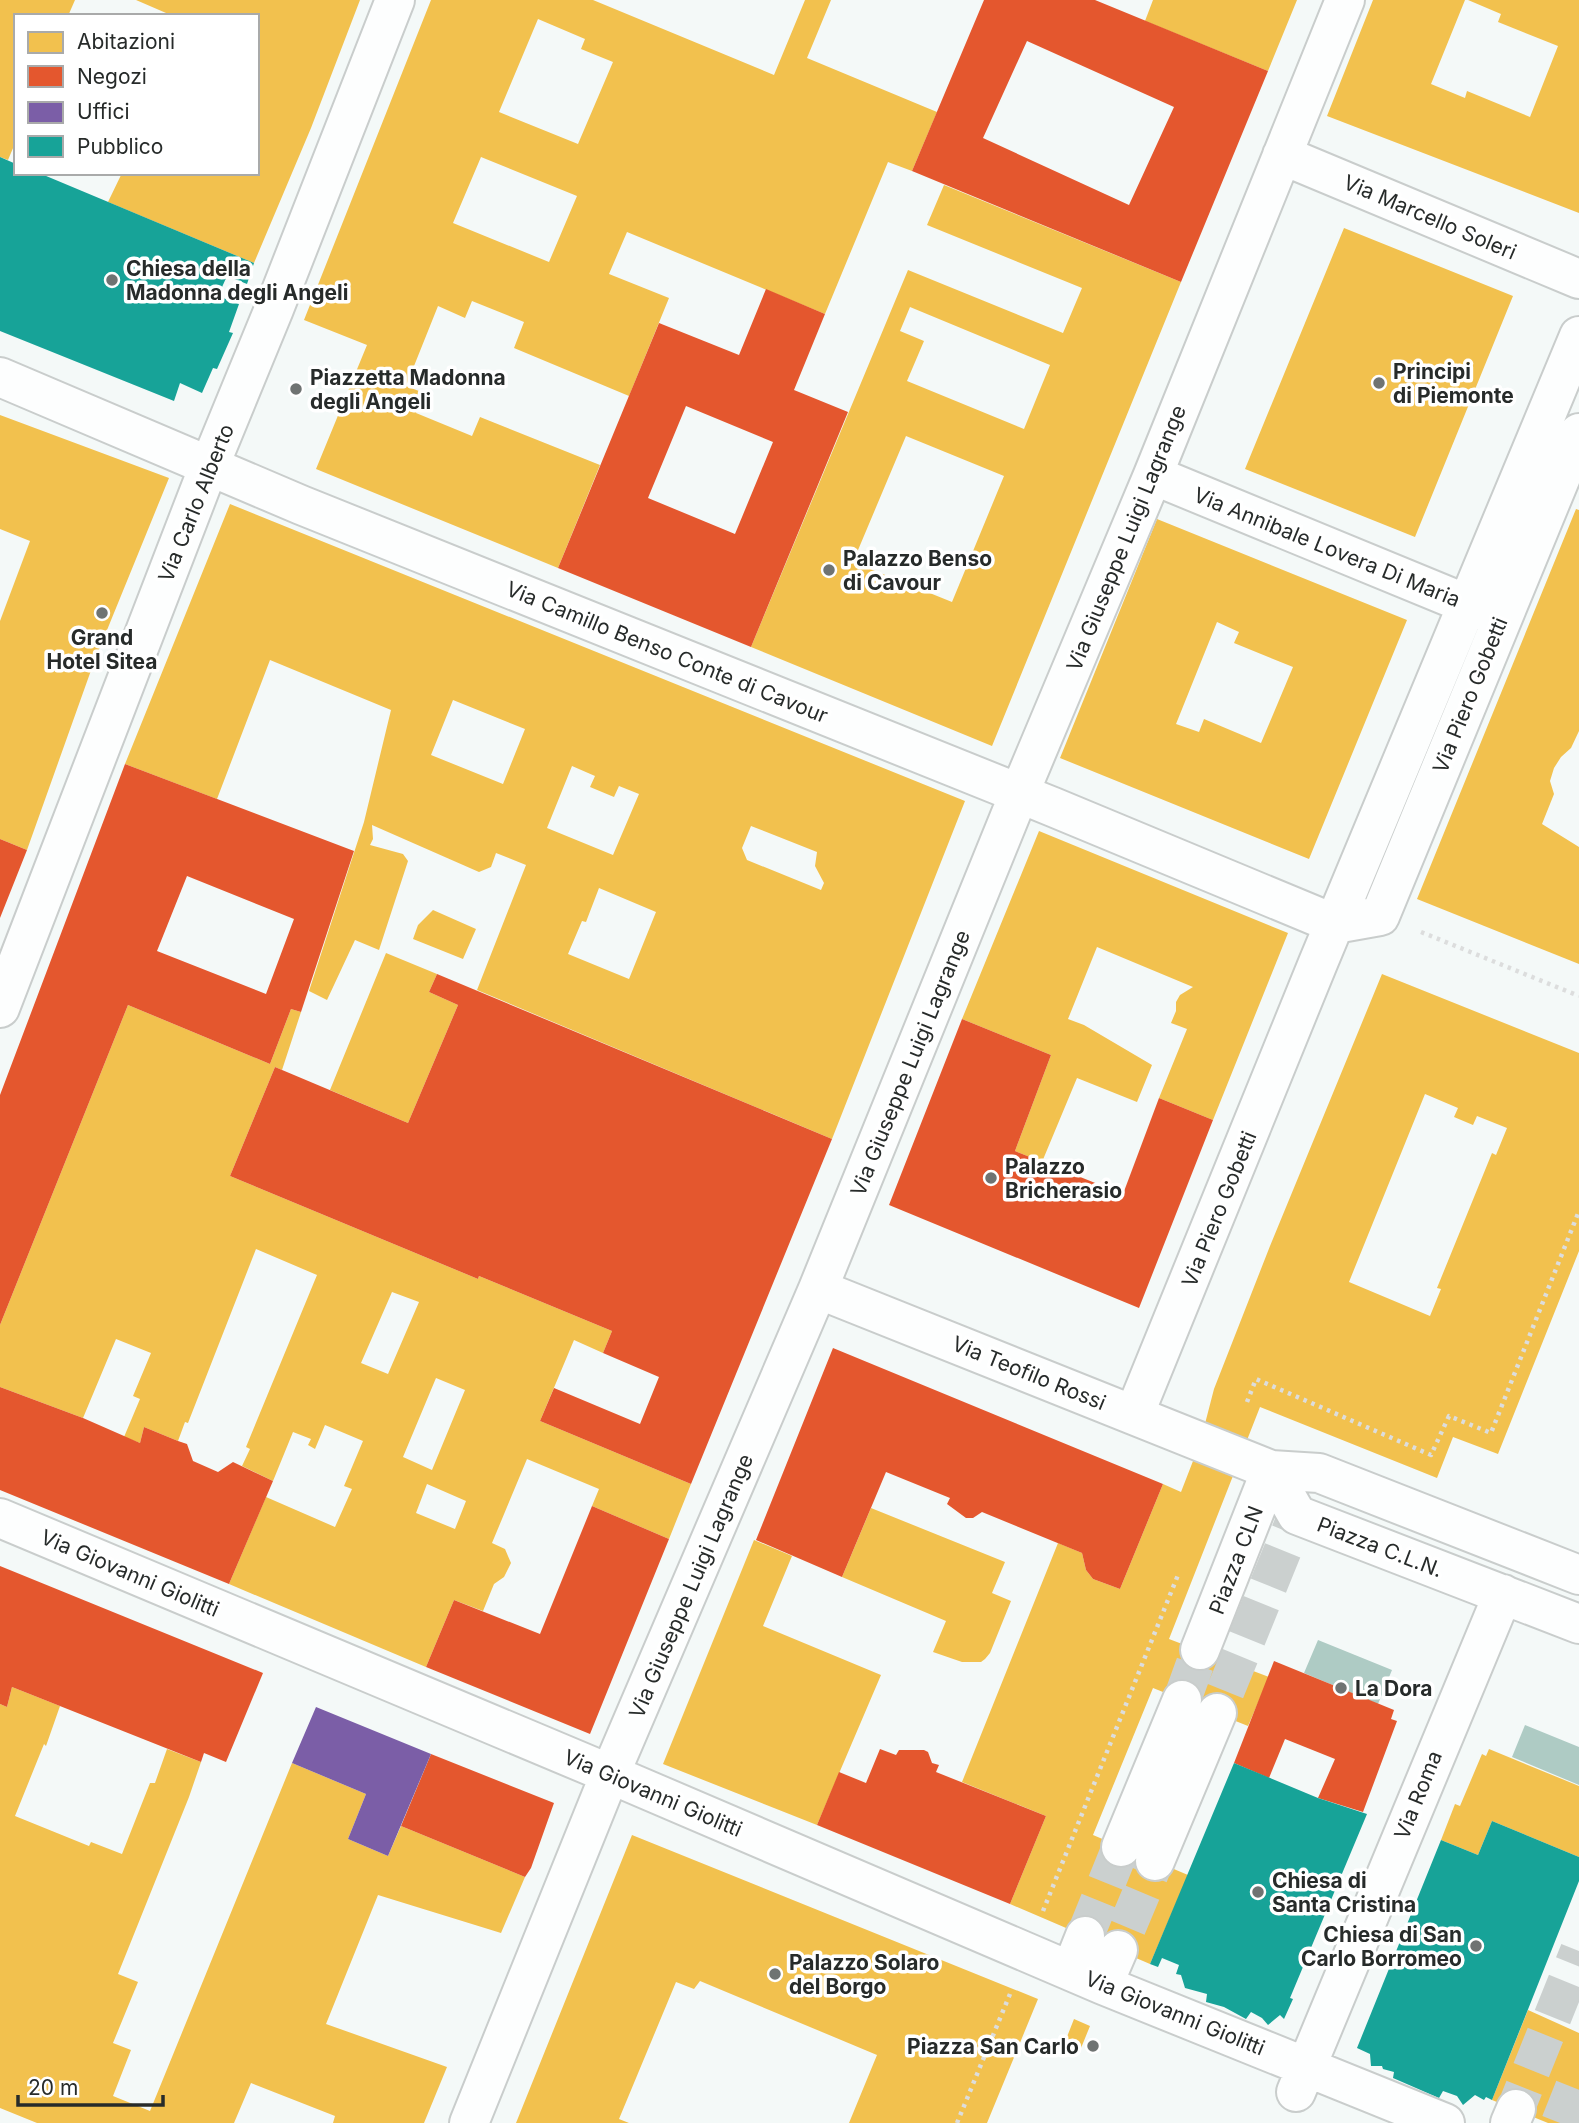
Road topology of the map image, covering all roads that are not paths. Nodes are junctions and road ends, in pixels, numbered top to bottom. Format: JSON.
{"nodes":[{"id":1,"x":395,"y":0,"type":"edge"},
{"id":2,"x":1345,"y":0,"type":"edge"},
{"id":3,"x":1282,"y":155,"type":"junction"},
{"id":4,"x":1579,"y":279,"type":"edge"},
{"id":5,"x":1579,"y":337,"type":"edge"},
{"id":6,"x":0,"y":377,"type":"edge"},
{"id":7,"x":1576,"y":448,"type":"edge"},
{"id":8,"x":211,"y":467,"type":"junction"},
{"id":9,"x":1153,"y":475,"type":"junction"},
{"id":10,"x":1485,"y":611,"type":"junction"},
{"id":11,"x":1019,"y":794,"type":"junction"},
{"id":12,"x":1335,"y":924,"type":"junction"},
{"id":13,"x":0,"y":1008,"type":"edge"},
{"id":14,"x":818,"y":1289,"type":"junction"},
{"id":15,"x":1134,"y":1415,"type":"junction"},
{"id":16,"x":1256,"y":1464,"type":"junction"},
{"id":17,"x":0,"y":1518,"type":"edge"},
{"id":18,"x":1579,"y":1575,"type":"edge"},
{"id":19,"x":1503,"y":1594,"type":"junction"},
{"id":20,"x":1579,"y":1624,"type":"edge"},
{"id":21,"x":1200,"y":1650,"type":"tunnel mouth"},
{"id":22,"x":1199,"y":1706,"type":"tunnel mouth"},
{"id":23,"x":610,"y":1774,"type":"junction"},
{"id":24,"x":1138,"y":1854,"type":"tunnel mouth"},
{"id":25,"x":1301,"y":2079,"type":"junction"},
{"id":26,"x":469,"y":2123,"type":"edge"},
{"id":27,"x":1445,"y":2123,"type":"edge"}],
"edges":[{"from":1,"to":8,"type":"street","name":"Via Carlo Alberto"},
{"from":2,"to":3,"type":"street","name":"Via Giuseppe Luigi Lagrange"},
{"from":3,"to":4,"type":"street","name":"Via Marcello Soleri"},
{"from":3,"to":9,"type":"street","name":"Via Giuseppe Luigi Lagrange"},
{"from":5,"to":10,"type":"street"},
{"from":6,"to":8,"type":"street","name":"Via Camillo Benso Conte di Cavour"},
{"from":7,"to":10,"type":"street","name":"Via Piero Gobetti"},
{"from":8,"to":11,"type":"street","name":"Via Camillo Benso Conte di Cavour"},
{"from":8,"to":13,"type":"street","name":"Via Carlo Alberto"},
{"from":9,"to":10,"type":"street","name":"Via Annibale Lovera Di Maria"},
{"from":9,"to":11,"type":"street","name":"Via Giuseppe Luigi Lagrange"},
{"from":10,"to":12,"type":"street","name":"Via Piero Gobetti"},
{"from":11,"to":12,"type":"street","name":"Via Camillo Benso Conte di Cavour"},
{"from":11,"to":14,"type":"street","name":"Via Giuseppe Luigi Lagrange"},
{"from":12,"to":15,"type":"street","name":"Via Piero Gobetti"},
{"from":14,"to":15,"type":"street","name":"Via Teofilo Rossi"},
{"from":14,"to":23,"type":"street","name":"Via Giuseppe Luigi Lagrange"},
{"from":15,"to":16,"type":"street","name":"Via Teofilo Rossi"},
{"from":16,"to":18,"type":"street","name":"Via Teofilo Rossi"},
{"from":16,"to":19,"type":"street","name":"Piazza C.L.N."},
{"from":16,"to":21,"type":"street","name":"Piazza CLN"},
{"from":17,"to":23,"type":"street","name":"Via Giovanni Giolitti"},
{"from":19,"to":20,"type":"street","name":"Piazza C.L.N."},
{"from":19,"to":25,"type":"street","name":"Via Roma"},
{"from":22,"to":24,"type":"street"},
{"from":23,"to":25,"type":"street","name":"Via Giovanni Giolitti"},
{"from":23,"to":26,"type":"street","name":"Via Giuseppe Luigi Lagrange"},
{"from":25,"to":27,"type":"street","name":"Via Giovanni Giolitti"}]}
